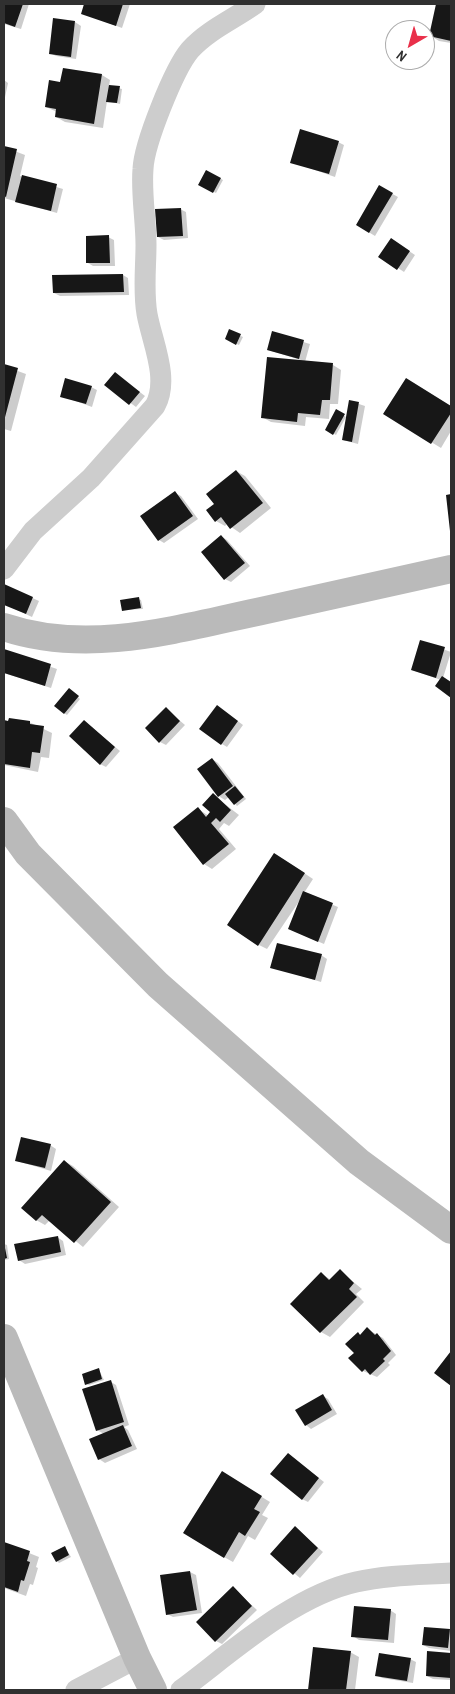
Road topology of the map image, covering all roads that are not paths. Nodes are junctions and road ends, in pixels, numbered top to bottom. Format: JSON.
{"nodes":[{"id":1,"x":255,"y":4,"type":"edge"},
{"id":2,"x":4,"y":569,"type":"edge"},
{"id":3,"x":451,"y":569,"type":"edge"},
{"id":4,"x":4,"y":627,"type":"edge"},
{"id":5,"x":4,"y":821,"type":"edge"},
{"id":6,"x":451,"y":1230,"type":"edge"},
{"id":7,"x":6,"y":1351,"type":"edge"},
{"id":8,"x":451,"y":1573,"type":"edge"},
{"id":9,"x":137,"y":1658,"type":"junction"},
{"id":10,"x":76,"y":1690,"type":"edge"},
{"id":11,"x":153,"y":1690,"type":"edge"},
{"id":12,"x":181,"y":1690,"type":"edge"}],
"edges":[{"from":1,"to":2,"type":"street"},
{"from":3,"to":4,"type":"main road"},
{"from":5,"to":6,"type":"main road"},
{"from":7,"to":9,"type":"main road"},
{"from":8,"to":12,"type":"street"},
{"from":9,"to":10,"type":"street"},
{"from":9,"to":11,"type":"main road"}]}
